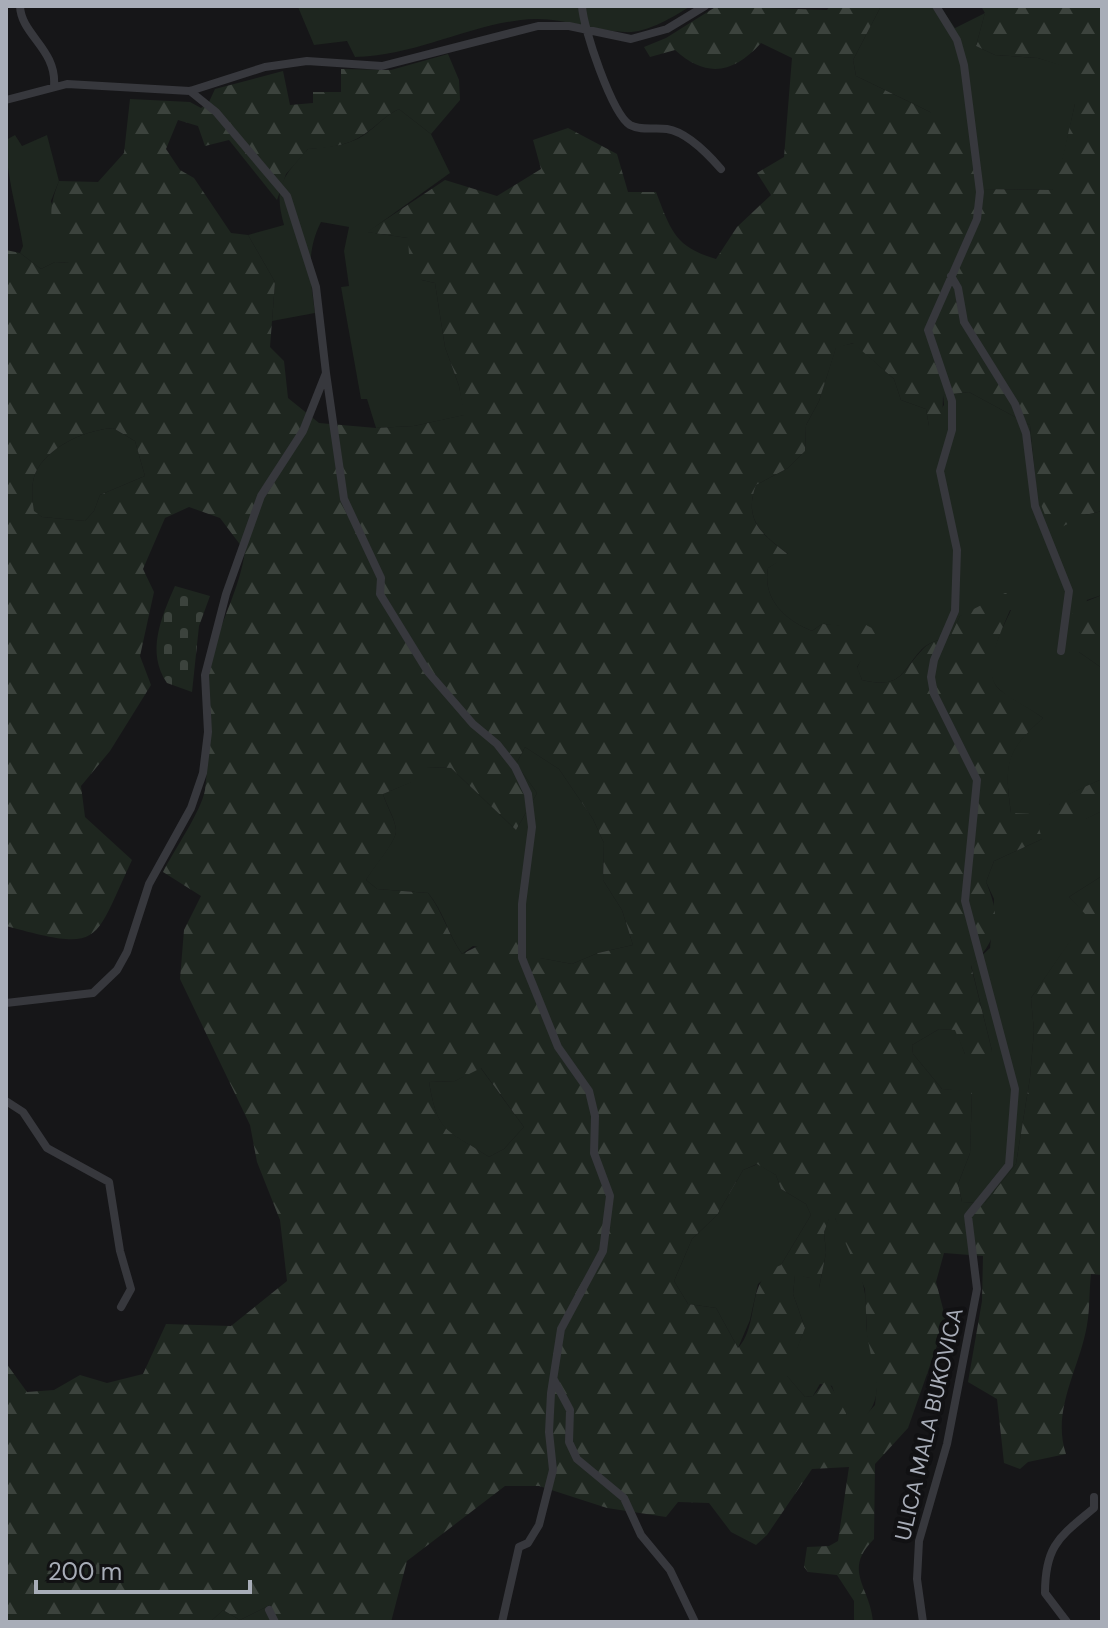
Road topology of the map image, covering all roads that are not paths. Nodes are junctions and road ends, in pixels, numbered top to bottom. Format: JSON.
{"nodes":[{"id":1,"x":20,"y":6,"type":"edge"},
{"id":2,"x":582,"y":6,"type":"edge"},
{"id":3,"x":705,"y":6,"type":"edge"},
{"id":4,"x":936,"y":6,"type":"edge"},
{"id":5,"x":584,"y":29,"type":"junction"},
{"id":6,"x":54,"y":86,"type":"junction"},
{"id":7,"x":190,"y":91,"type":"junction"},
{"id":8,"x":6,"y":100,"type":"edge"},
{"id":9,"x":721,"y":169,"type":"dead end"},
{"id":10,"x":951,"y":276,"type":"junction"},
{"id":11,"x":326,"y":373,"type":"junction"},
{"id":12,"x":1061,"y":651,"type":"dead end"},
{"id":13,"x":6,"y":1003,"type":"edge"},
{"id":14,"x":6,"y":1101,"type":"edge"},
{"id":15,"x":121,"y":1307,"type":"dead end"},
{"id":16,"x":552,"y":1373,"type":"junction"},
{"id":17,"x":1094,"y":1497,"type":"dead end"},
{"id":18,"x":269,"y":1610,"type":"dead end"},
{"id":19,"x":275,"y":1622,"type":"edge"},
{"id":20,"x":502,"y":1622,"type":"edge"},
{"id":21,"x":695,"y":1622,"type":"edge"},
{"id":22,"x":923,"y":1622,"type":"edge"},
{"id":23,"x":1067,"y":1622,"type":"edge"}],
"edges":[{"from":1,"to":6,"type":"street"},
{"from":2,"to":5,"type":"street"},
{"from":3,"to":5,"type":"street"},
{"from":4,"to":10,"type":"street","name":"ULICA MALA BUKOVICA"},
{"from":5,"to":7,"type":"street"},
{"from":5,"to":9,"type":"street"},
{"from":6,"to":7,"type":"street"},
{"from":6,"to":8,"type":"street"},
{"from":7,"to":11,"type":"street"},
{"from":10,"to":12,"type":"street"},
{"from":10,"to":22,"type":"street","name":"ULICA MALA BUKOVICA"},
{"from":11,"to":13,"type":"street"},
{"from":11,"to":16,"type":"street"},
{"from":14,"to":15,"type":"street"},
{"from":16,"to":20,"type":"street"},
{"from":16,"to":21,"type":"street"},
{"from":17,"to":23,"type":"street"},
{"from":18,"to":19,"type":"street"}]}
